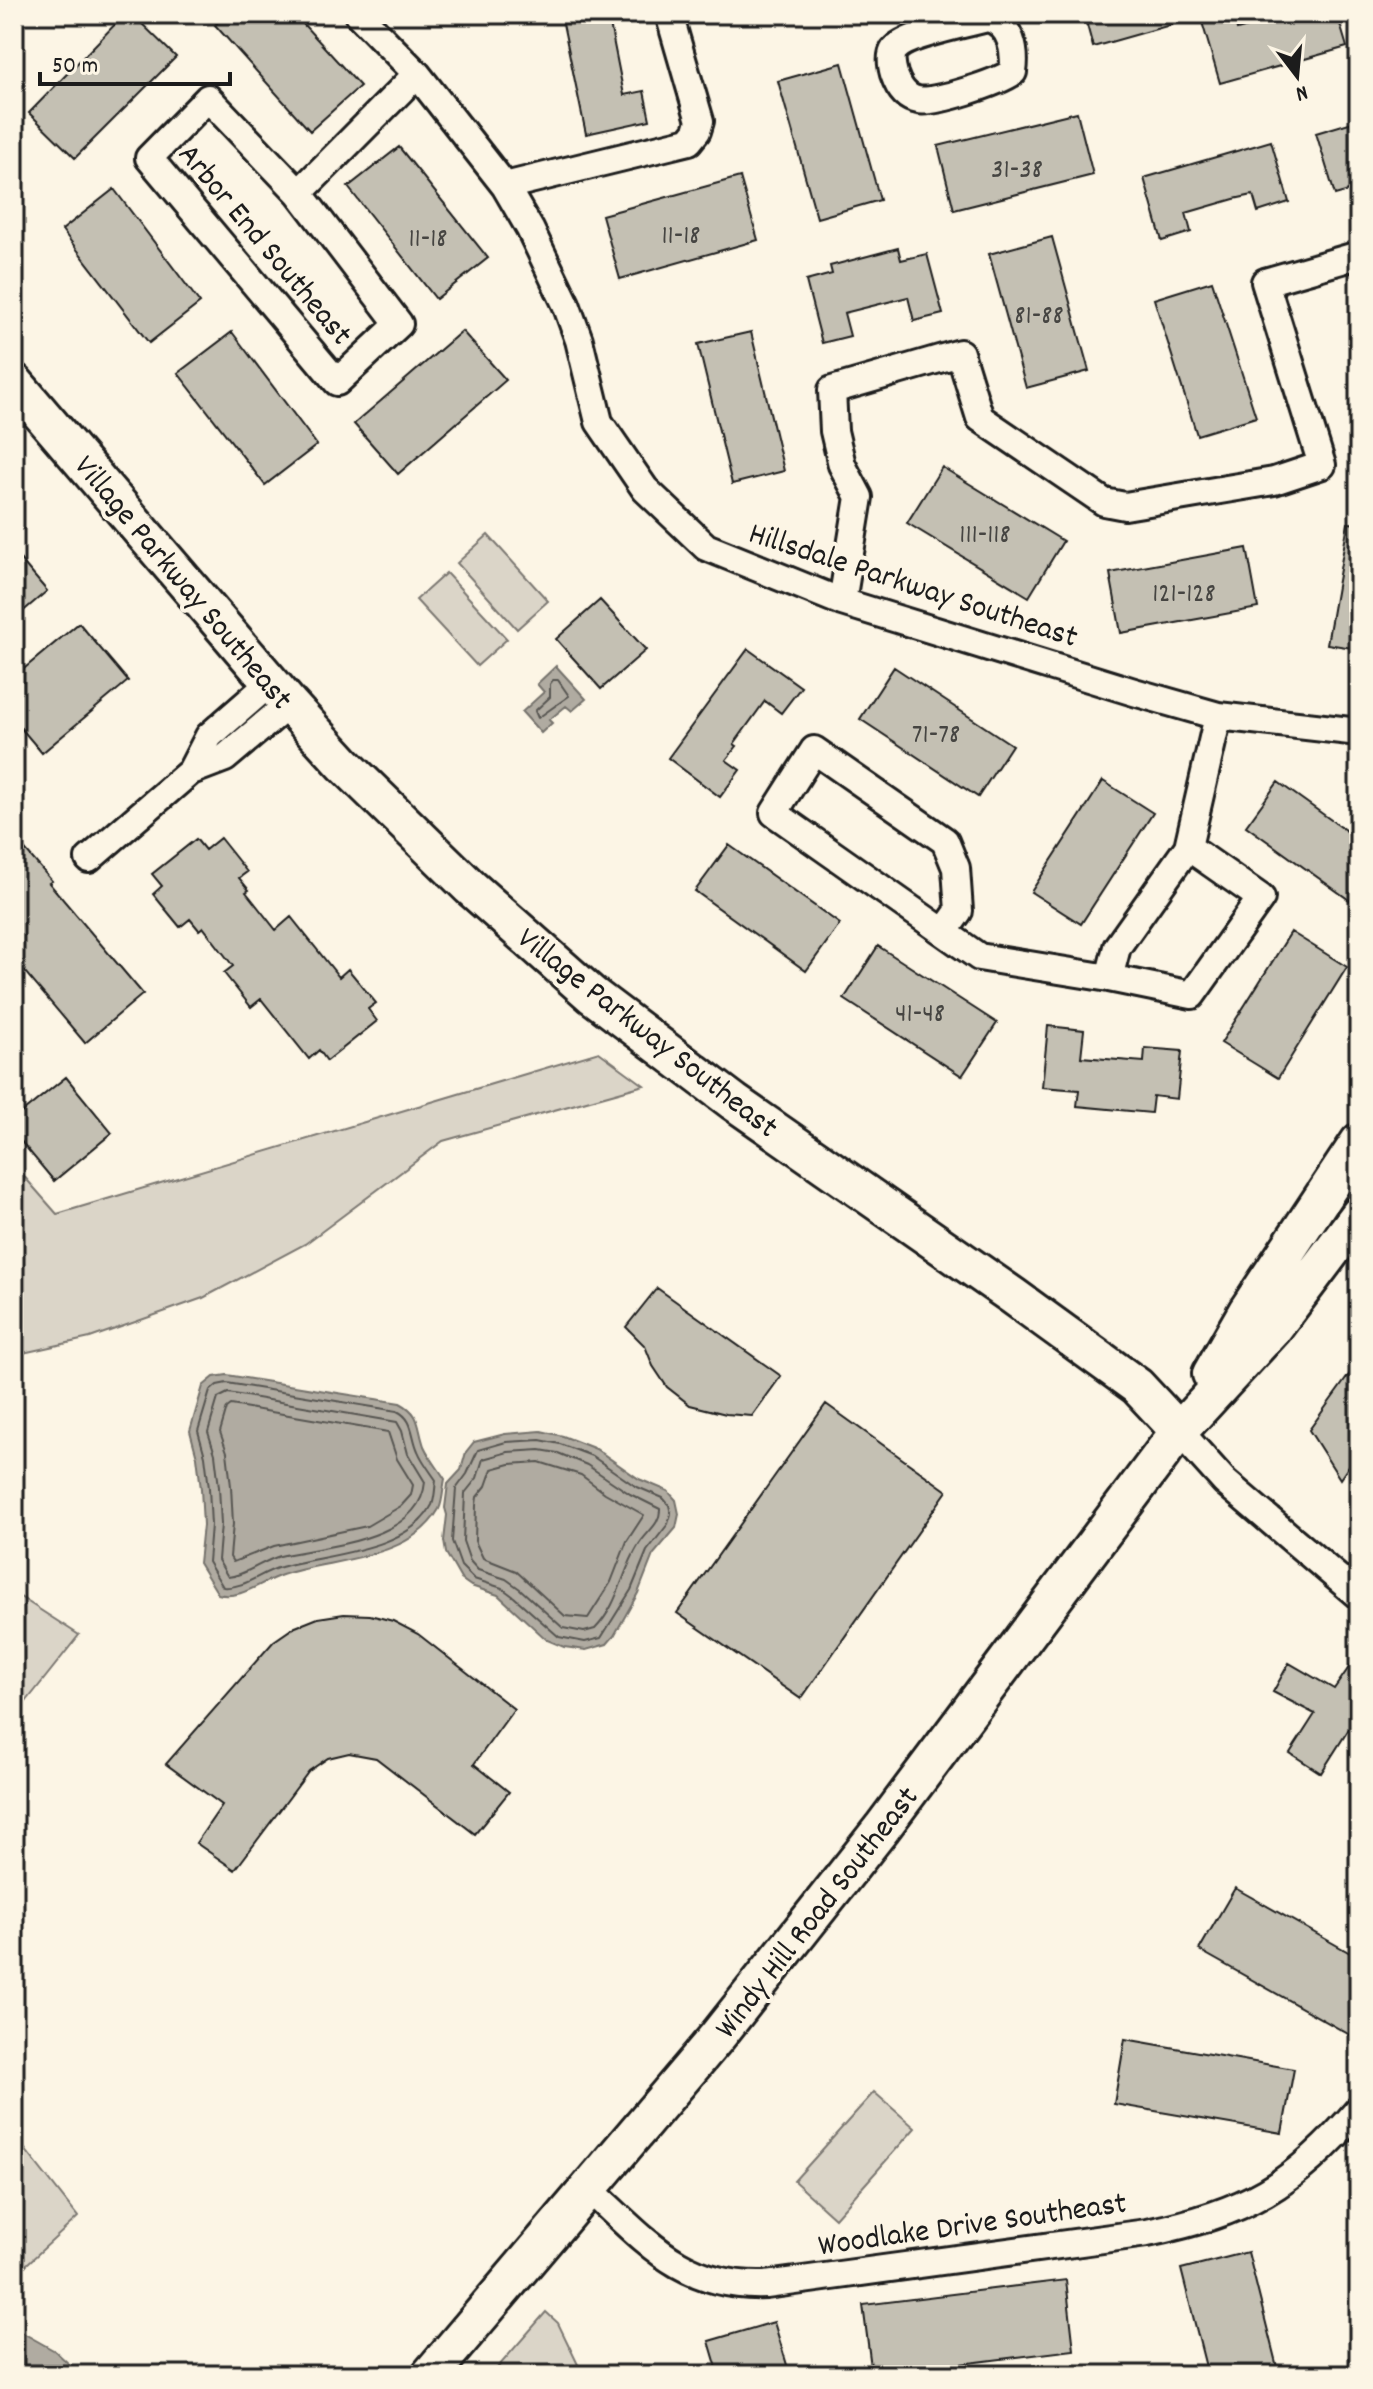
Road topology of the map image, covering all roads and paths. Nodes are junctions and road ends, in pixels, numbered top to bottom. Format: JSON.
{"nodes":[{"id":1,"x":358,"y":14,"type":"edge"},
{"id":2,"x":669,"y":14,"type":"edge"},
{"id":3,"x":988,"y":16,"type":"edge"},
{"id":4,"x":417,"y":74,"type":"junction"},
{"id":5,"x":505,"y":186,"type":"junction"},
{"id":6,"x":299,"y":193,"type":"junction"},
{"id":7,"x":1359,"y":255,"type":"edge"},
{"id":8,"x":14,"y":382,"type":"edge"},
{"id":9,"x":842,"y":602,"type":"junction"},
{"id":10,"x":280,"y":693,"type":"junction"},
{"id":11,"x":1218,"y":716,"type":"junction"},
{"id":12,"x":1359,"y":732,"type":"edge"},
{"id":13,"x":1188,"y":847,"type":"junction"},
{"id":14,"x":89,"y":859,"type":"dead end"},
{"id":15,"x":944,"y":932,"type":"junction"},
{"id":16,"x":1109,"y":978,"type":"junction"},
{"id":17,"x":1359,"y":1142,"type":"edge"},
{"id":18,"x":1359,"y":1215,"type":"edge"},
{"id":19,"x":1179,"y":1431,"type":"junction"},
{"id":20,"x":1359,"y":1596,"type":"edge"},
{"id":21,"x":1359,"y":2109,"type":"edge"},
{"id":22,"x":588,"y":2188,"type":"junction"},
{"id":23,"x":430,"y":2375,"type":"edge"}],
"edges":[{"from":1,"to":4,"type":"street","name":"Hillsdale Parkway Southeast"},
{"from":2,"to":5,"type":"street"},
{"from":3,"to":3,"type":"street"},
{"from":4,"to":5,"type":"street","name":"Hillsdale Parkway Southeast"},
{"from":4,"to":6,"type":"street","name":"Arbor End Southeast"},
{"from":5,"to":9,"type":"street","name":"Hillsdale Parkway Southeast"},
{"from":6,"to":6,"type":"street","name":"Arbor End Southeast"},
{"from":7,"to":9,"type":"street"},
{"from":8,"to":10,"type":"main road","name":"Village Parkway Southeast"},
{"from":9,"to":11,"type":"street","name":"Hillsdale Parkway Southeast"},
{"from":10,"to":14,"type":"street"},
{"from":10,"to":19,"type":"main road","name":"Village Parkway Southeast"},
{"from":11,"to":12,"type":"street","name":"Hillsdale Parkway Southeast"},
{"from":11,"to":13,"type":"street"},
{"from":13,"to":16,"type":"street"},
{"from":13,"to":16,"type":"street"},
{"from":15,"to":15,"type":"street"},
{"from":15,"to":16,"type":"street"},
{"from":17,"to":19,"type":"main road","name":"Windy Hill Road Southeast"},
{"from":18,"to":19,"type":"main road","name":"Windy Hill Road Southeast"},
{"from":19,"to":20,"type":"street","name":"Village Parkway Southeast"},
{"from":19,"to":22,"type":"main road","name":"Windy Hill Road Southeast"},
{"from":21,"to":22,"type":"street","name":"Woodlake Drive Southeast"},
{"from":22,"to":23,"type":"main road","name":"Windy Hill Road Southeast"}]}
